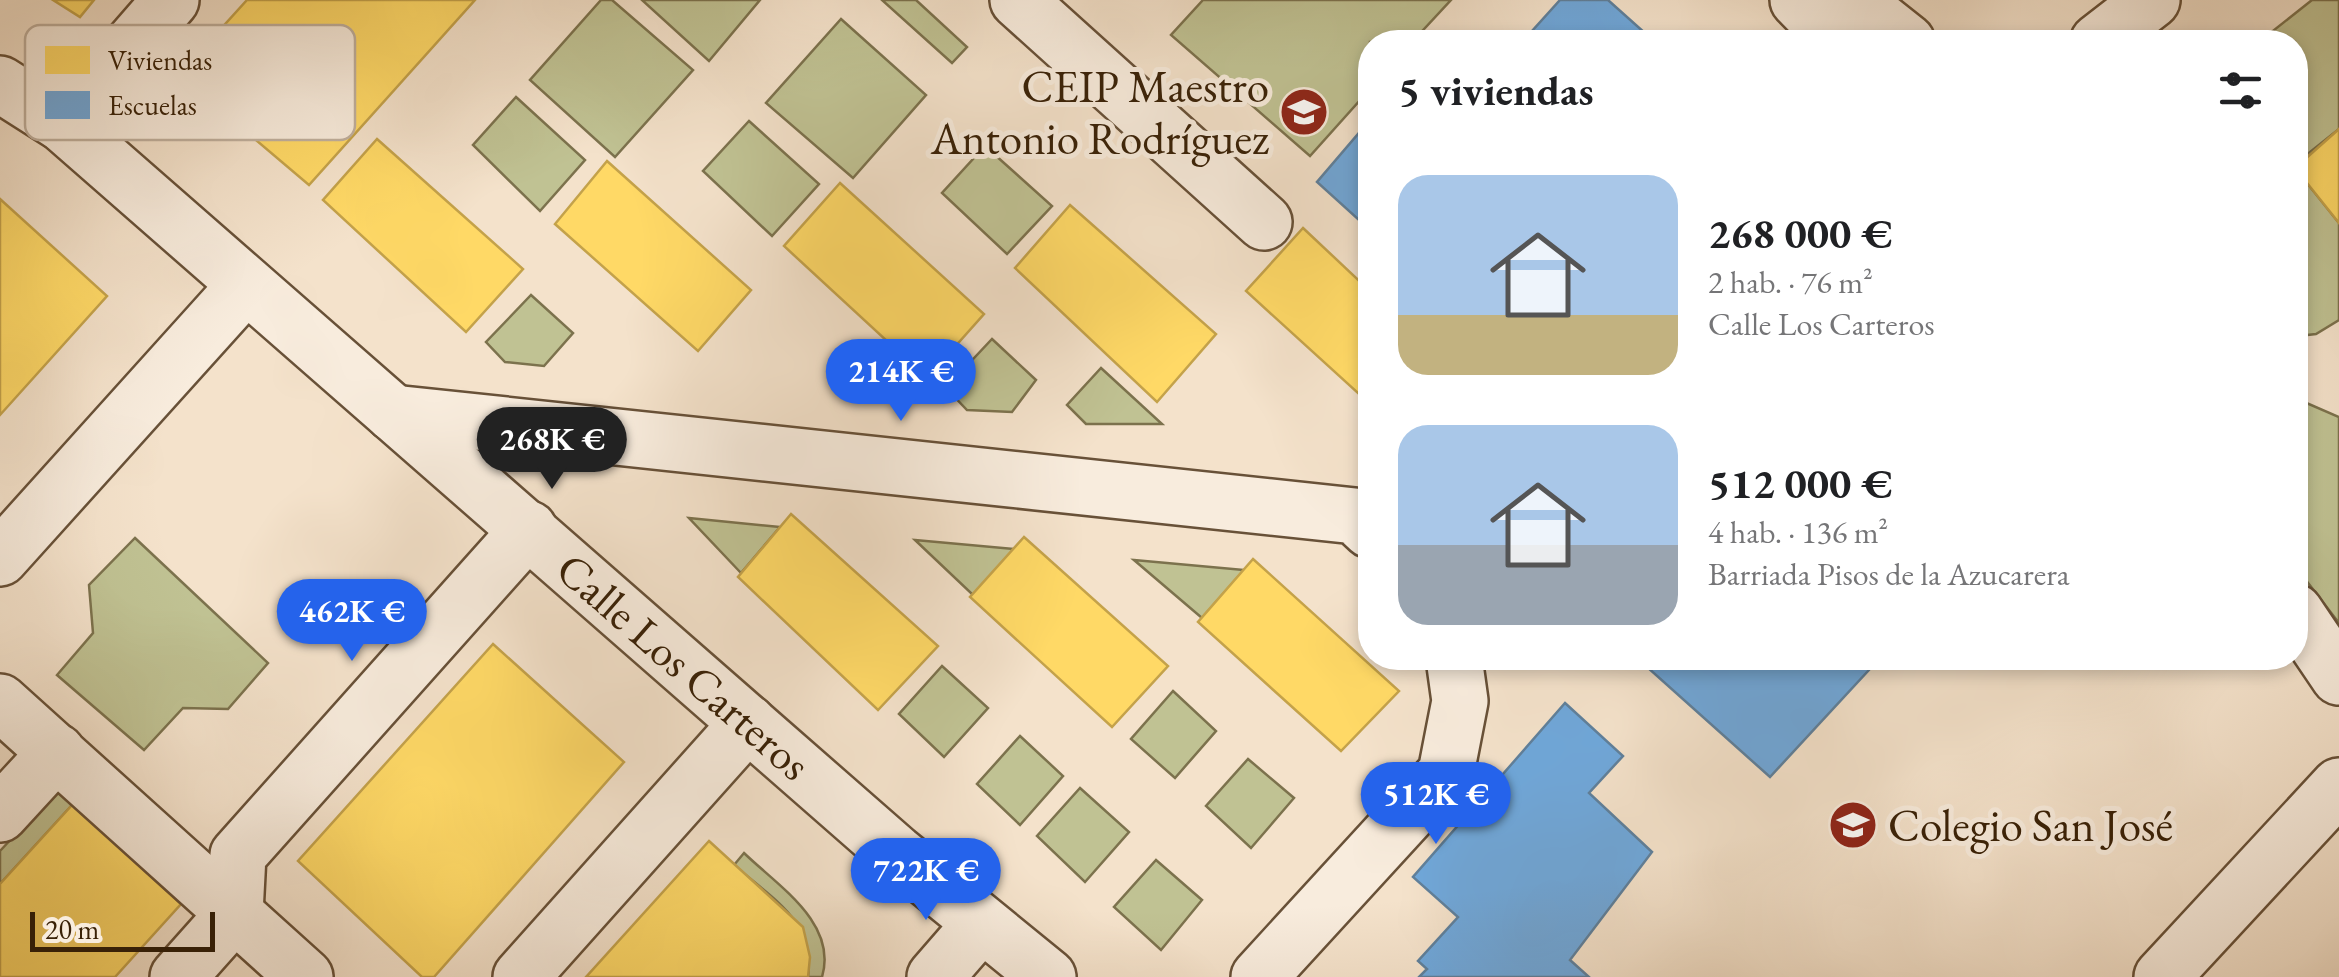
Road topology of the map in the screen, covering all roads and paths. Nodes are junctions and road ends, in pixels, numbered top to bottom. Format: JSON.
{"nodes":[{"id":1,"x":171,"y":0,"type":"edge"},
{"id":2,"x":1018,"y":0,"type":"edge"},
{"id":3,"x":1798,"y":0,"type":"edge"},
{"id":4,"x":1854,"y":0,"type":"edge"},
{"id":5,"x":2152,"y":0,"type":"edge"},
{"id":6,"x":149,"y":25,"type":"edge"},
{"id":7,"x":1827,"y":30,"type":"edge"},
{"id":8,"x":1892,"y":30,"type":"edge"},
{"id":9,"x":2113,"y":30,"type":"edge"},
{"id":10,"x":0,"y":84,"type":"edge"},
{"id":11,"x":25,"y":100,"type":"edge"},
{"id":12,"x":81,"y":140,"type":"edge"},
{"id":13,"x":1264,"y":222,"type":"dead end"},
{"id":14,"x":246,"y":285,"type":"junction"},
{"id":15,"x":393,"y":412,"type":"junction"},
{"id":16,"x":1358,"y":519,"type":"edge"},
{"id":17,"x":530,"y":529,"type":"junction"},
{"id":18,"x":0,"y":558,"type":"edge"},
{"id":19,"x":2308,"y":632,"type":"edge"},
{"id":20,"x":2308,"y":650,"type":"edge"},
{"id":21,"x":1461,"y":670,"type":"edge"},
{"id":22,"x":2339,"y":678,"type":"edge"},
{"id":23,"x":2339,"y":688,"type":"edge"},
{"id":24,"x":0,"y":702,"type":"edge"},
{"id":25,"x":748,"y":723,"type":"junction"},
{"id":26,"x":56,"y":752,"type":"junction"},
{"id":27,"x":2339,"y":786,"type":"edge"},
{"id":28,"x":0,"y":814,"type":"edge"},
{"id":29,"x":234,"y":913,"type":"junction"},
{"id":30,"x":981,"y":924,"type":"junction"},
{"id":31,"x":178,"y":977,"type":"edge"},
{"id":32,"x":305,"y":977,"type":"edge"},
{"id":33,"x":521,"y":977,"type":"edge"},
{"id":34,"x":935,"y":977,"type":"edge"},
{"id":35,"x":1048,"y":977,"type":"edge"},
{"id":36,"x":1259,"y":977,"type":"edge"},
{"id":37,"x":2162,"y":977,"type":"edge"}],
"edges":[{"from":1,"to":6,"type":"street"},
{"from":2,"to":13,"type":"street"},
{"from":3,"to":7,"type":"street"},
{"from":4,"to":8,"type":"street"},
{"from":5,"to":9,"type":"street"},
{"from":10,"to":11,"type":"street","name":"Calle Los Carteros"},
{"from":12,"to":14,"type":"street","name":"Calle Los Carteros"},
{"from":14,"to":15,"type":"street","name":"Calle Los Carteros"},
{"from":14,"to":18,"type":"street"},
{"from":15,"to":16,"type":"street"},
{"from":15,"to":17,"type":"street","name":"Calle Los Carteros"},
{"from":17,"to":25,"type":"street","name":"Calle Los Carteros"},
{"from":17,"to":29,"type":"street"},
{"from":19,"to":22,"type":"street"},
{"from":20,"to":23,"type":"street"},
{"from":21,"to":36,"type":"street"},
{"from":24,"to":26,"type":"street"},
{"from":25,"to":30,"type":"street","name":"Calle Los Carteros"},
{"from":25,"to":33,"type":"street"},
{"from":26,"to":28,"type":"street"},
{"from":26,"to":29,"type":"street"},
{"from":27,"to":37,"type":"street"},
{"from":29,"to":31,"type":"street"},
{"from":29,"to":32,"type":"street"},
{"from":30,"to":34,"type":"street"},
{"from":30,"to":35,"type":"street","name":"Calle Los Carteros"}]}
